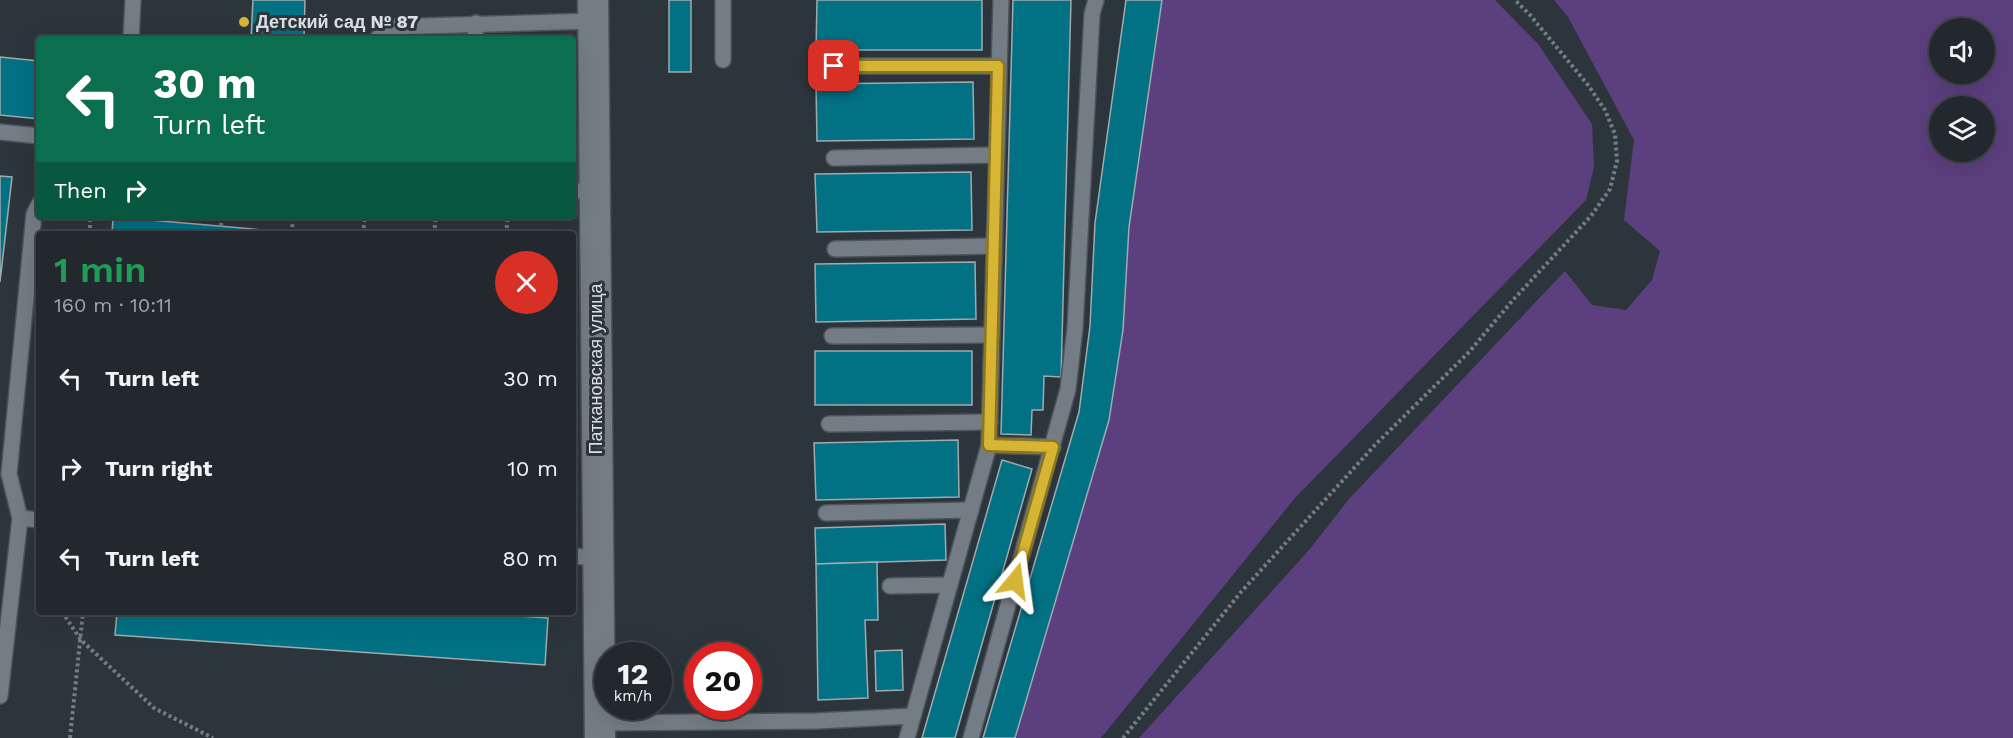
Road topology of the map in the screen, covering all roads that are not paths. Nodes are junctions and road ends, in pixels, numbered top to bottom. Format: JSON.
{"nodes":[{"id":1,"x":133,"y":0,"type":"edge"},
{"id":2,"x":723,"y":0,"type":"edge"},
{"id":3,"x":1000,"y":0,"type":"edge"},
{"id":4,"x":1093,"y":5,"type":"edge"},
{"id":5,"x":593,"y":11,"type":"edge"},
{"id":6,"x":476,"y":23,"type":"junction"},
{"id":7,"x":131,"y":36,"type":"edge"},
{"id":8,"x":380,"y":36,"type":"edge"},
{"id":9,"x":476,"y":36,"type":"edge"},
{"id":10,"x":723,"y":60,"type":"dead end"},
{"id":11,"x":834,"y":66,"type":"dead end"},
{"id":12,"x":998,"y":66,"type":"junction"},
{"id":13,"x":0,"y":132,"type":"edge"},
{"id":14,"x":36,"y":136,"type":"edge"},
{"id":15,"x":996,"y":155,"type":"junction"},
{"id":16,"x":834,"y":158,"type":"dead end"},
{"id":17,"x":584,"y":191,"type":"edge"},
{"id":18,"x":36,"y":209,"type":"edge"},
{"id":19,"x":994,"y":246,"type":"junction"},
{"id":20,"x":835,"y":249,"type":"dead end"},
{"id":21,"x":992,"y":335,"type":"junction"},
{"id":22,"x":832,"y":336,"type":"dead end"},
{"id":23,"x":990,"y":422,"type":"junction"},
{"id":24,"x":829,"y":424,"type":"dead end"},
{"id":25,"x":989,"y":445,"type":"junction"},
{"id":26,"x":1053,"y":447,"type":"junction"},
{"id":27,"x":5,"y":473,"type":"edge"},
{"id":28,"x":971,"y":510,"type":"junction"},
{"id":29,"x":826,"y":513,"type":"dead end"},
{"id":30,"x":20,"y":518,"type":"junction"},
{"id":31,"x":36,"y":520,"type":"edge"},
{"id":32,"x":585,"y":557,"type":"edge"},
{"id":33,"x":950,"y":585,"type":"junction"},
{"id":34,"x":890,"y":586,"type":"dead end"},
{"id":35,"x":0,"y":696,"type":"edge"},
{"id":36,"x":913,"y":716,"type":"junction"},
{"id":37,"x":600,"y":730,"type":"edge"},
{"id":38,"x":907,"y":738,"type":"edge"},
{"id":39,"x":970,"y":738,"type":"edge"}],
"edges":[{"from":1,"to":7,"type":"lane"},
{"from":2,"to":10,"type":"lane"},
{"from":3,"to":12,"type":"lane"},
{"from":4,"to":26,"type":"lane"},
{"from":5,"to":6,"type":"lane"},
{"from":5,"to":17,"type":"street","name":"Паткановская улица"},
{"from":6,"to":8,"type":"lane"},
{"from":6,"to":9,"type":"lane"},
{"from":11,"to":12,"type":"lane"},
{"from":12,"to":15,"type":"lane"},
{"from":13,"to":14,"type":"lane"},
{"from":15,"to":16,"type":"lane"},
{"from":15,"to":19,"type":"lane"},
{"from":17,"to":32,"type":"street","name":"Паткановская улица"},
{"from":18,"to":27,"type":"lane"},
{"from":19,"to":20,"type":"lane"},
{"from":19,"to":21,"type":"lane"},
{"from":21,"to":22,"type":"lane"},
{"from":21,"to":23,"type":"lane"},
{"from":23,"to":24,"type":"lane"},
{"from":23,"to":25,"type":"lane"},
{"from":25,"to":26,"type":"lane"},
{"from":25,"to":28,"type":"lane"},
{"from":26,"to":39,"type":"lane"},
{"from":27,"to":30,"type":"lane"},
{"from":28,"to":29,"type":"lane"},
{"from":28,"to":33,"type":"lane"},
{"from":30,"to":31,"type":"lane"},
{"from":30,"to":35,"type":"lane"},
{"from":32,"to":37,"type":"street","name":"Паткановская улица"},
{"from":33,"to":34,"type":"lane"},
{"from":33,"to":36,"type":"lane"},
{"from":36,"to":37,"type":"lane"},
{"from":36,"to":38,"type":"lane"}]}
